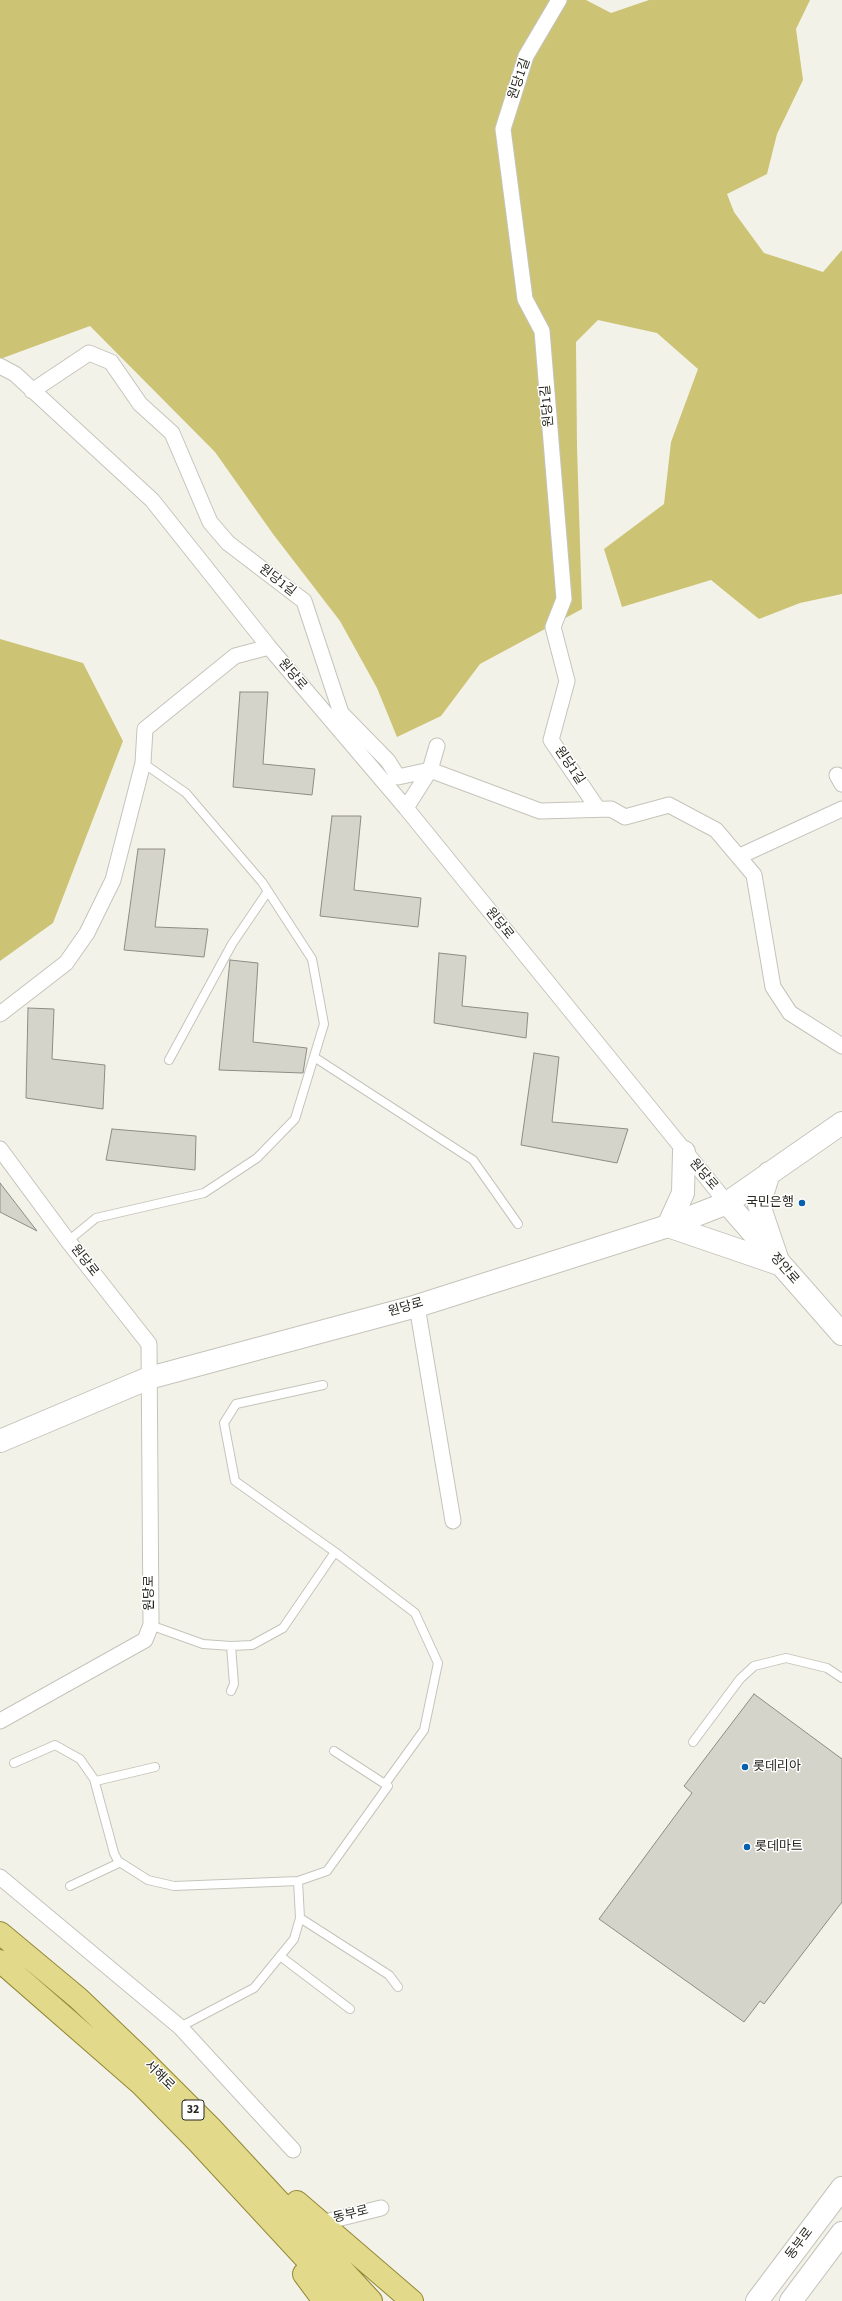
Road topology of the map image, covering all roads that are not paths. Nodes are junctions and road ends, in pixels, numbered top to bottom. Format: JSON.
{"nodes":[{"id":1,"x":559,"y":0,"type":"edge"},
{"id":2,"x":0,"y":366,"type":"edge"},
{"id":3,"x":32,"y":391,"type":"junction"},
{"id":4,"x":269,"y":647,"type":"junction"},
{"id":5,"x":437,"y":746,"type":"dead end"},
{"id":6,"x":143,"y":764,"type":"junction"},
{"id":7,"x":430,"y":770,"type":"junction"},
{"id":8,"x":406,"y":808,"type":"junction"},
{"id":9,"x":598,"y":809,"type":"junction"},
{"id":10,"x":842,"y":810,"type":"edge"},
{"id":11,"x":740,"y":856,"type":"junction"},
{"id":12,"x":268,"y":891,"type":"junction"},
{"id":13,"x":0,"y":1014,"type":"edge"},
{"id":14,"x":842,"y":1046,"type":"edge"},
{"id":15,"x":314,"y":1056,"type":"junction"},
{"id":16,"x":169,"y":1060,"type":"dead end"},
{"id":17,"x":842,"y":1123,"type":"edge"},
{"id":18,"x":0,"y":1149,"type":"edge"},
{"id":19,"x":684,"y":1152,"type":"junction"},
{"id":20,"x":769,"y":1173,"type":"junction"},
{"id":21,"x":727,"y":1204,"type":"junction"},
{"id":22,"x":518,"y":1224,"type":"dead end"},
{"id":23,"x":668,"y":1226,"type":"junction"},
{"id":24,"x":68,"y":1241,"type":"junction"},
{"id":25,"x":779,"y":1264,"type":"junction"},
{"id":26,"x":417,"y":1306,"type":"junction"},
{"id":27,"x":842,"y":1334,"type":"edge"},
{"id":28,"x":149,"y":1378,"type":"junction"},
{"id":29,"x":323,"y":1385,"type":"dead end"},
{"id":30,"x":0,"y":1441,"type":"edge"},
{"id":31,"x":453,"y":1521,"type":"dead end"},
{"id":32,"x":335,"y":1552,"type":"junction"},
{"id":33,"x":150,"y":1625,"type":"junction"},
{"id":34,"x":230,"y":1646,"type":"junction"},
{"id":35,"x":842,"y":1678,"type":"edge"},
{"id":36,"x":231,"y":1691,"type":"dead end"},
{"id":37,"x":0,"y":1721,"type":"edge"},
{"id":38,"x":693,"y":1742,"type":"dead end"},
{"id":39,"x":334,"y":1751,"type":"dead end"},
{"id":40,"x":14,"y":1763,"type":"dead end"},
{"id":41,"x":155,"y":1768,"type":"dead end"},
{"id":42,"x":94,"y":1779,"type":"junction"},
{"id":43,"x":385,"y":1784,"type":"junction"},
{"id":44,"x":118,"y":1861,"type":"junction"},
{"id":45,"x":0,"y":1877,"type":"edge"},
{"id":46,"x":298,"y":1881,"type":"junction"},
{"id":47,"x":70,"y":1886,"type":"dead end"},
{"id":48,"x":300,"y":1918,"type":"junction"},
{"id":49,"x":0,"y":1933,"type":"edge"},
{"id":50,"x":280,"y":1956,"type":"junction"},
{"id":51,"x":0,"y":1961,"type":"edge"},
{"id":52,"x":0,"y":1973,"type":"edge"},
{"id":53,"x":398,"y":1987,"type":"dead end"},
{"id":54,"x":350,"y":2009,"type":"dead end"},
{"id":55,"x":75,"y":2025,"type":"junction"},
{"id":56,"x":180,"y":2028,"type":"junction"},
{"id":57,"x":210,"y":2127,"type":"junction"},
{"id":58,"x":293,"y":2150,"type":"dead end"},
{"id":59,"x":223,"y":2169,"type":"junction"},
{"id":60,"x":842,"y":2188,"type":"edge"},
{"id":61,"x":381,"y":2208,"type":"dead end"},
{"id":62,"x":321,"y":2223,"type":"junction"},
{"id":63,"x":842,"y":2233,"type":"edge"},
{"id":64,"x":324,"y":2301,"type":"edge"},
{"id":65,"x":345,"y":2301,"type":"edge"},
{"id":66,"x":371,"y":2301,"type":"edge"},
{"id":67,"x":412,"y":2301,"type":"edge"},
{"id":68,"x":758,"y":2301,"type":"edge"},
{"id":69,"x":791,"y":2301,"type":"edge"}],
"edges":[{"from":1,"to":9,"type":"street","name":"원당1길"},
{"from":2,"to":3,"type":"street","name":"원당로"},
{"from":3,"to":4,"type":"street","name":"원당로"},
{"from":3,"to":7,"type":"street","name":"원당1길"},
{"from":4,"to":6,"type":"street"},
{"from":4,"to":8,"type":"street","name":"원당로"},
{"from":5,"to":7,"type":"street"},
{"from":6,"to":12,"type":"lane"},
{"from":6,"to":13,"type":"street"},
{"from":7,"to":8,"type":"street"},
{"from":7,"to":9,"type":"street"},
{"from":8,"to":19,"type":"street","name":"원당로"},
{"from":9,"to":11,"type":"street"},
{"from":10,"to":11,"type":"street"},
{"from":11,"to":14,"type":"street"},
{"from":12,"to":15,"type":"lane"},
{"from":12,"to":16,"type":"lane"},
{"from":15,"to":22,"type":"lane"},
{"from":15,"to":24,"type":"lane"},
{"from":17,"to":20,"type":"street","name":"원당로"},
{"from":18,"to":24,"type":"street","name":"원당로"},
{"from":19,"to":21,"type":"street","name":"원당로"},
{"from":19,"to":23,"type":"street"},
{"from":20,"to":21,"type":"street","name":"원당로"},
{"from":20,"to":25,"type":"street"},
{"from":21,"to":23,"type":"street","name":"원당로"},
{"from":21,"to":25,"type":"street","name":"정안로"},
{"from":23,"to":25,"type":"street"},
{"from":23,"to":26,"type":"street","name":"원당로"},
{"from":24,"to":28,"type":"street","name":"원당로"},
{"from":25,"to":27,"type":"street","name":"정안로"},
{"from":26,"to":28,"type":"street","name":"원당로"},
{"from":26,"to":31,"type":"street"},
{"from":28,"to":30,"type":"street","name":"원당로"},
{"from":28,"to":33,"type":"street","name":"원당로"},
{"from":29,"to":32,"type":"lane"},
{"from":32,"to":34,"type":"lane"},
{"from":32,"to":43,"type":"lane"},
{"from":33,"to":34,"type":"lane"},
{"from":33,"to":37,"type":"street","name":"원당로"},
{"from":34,"to":36,"type":"lane"},
{"from":35,"to":38,"type":"lane"},
{"from":39,"to":43,"type":"lane"},
{"from":40,"to":42,"type":"lane"},
{"from":41,"to":42,"type":"lane"},
{"from":42,"to":44,"type":"lane"},
{"from":43,"to":46,"type":"lane"},
{"from":44,"to":46,"type":"lane"},
{"from":44,"to":47,"type":"lane"},
{"from":45,"to":56,"type":"street"},
{"from":46,"to":48,"type":"lane"},
{"from":48,"to":50,"type":"lane"},
{"from":48,"to":53,"type":"lane"},
{"from":49,"to":57,"type":"main road","name":"서해로","number":"32"},
{"from":50,"to":54,"type":"lane"},
{"from":50,"to":56,"type":"lane"},
{"from":51,"to":55,"type":"main road","name":"서해로","number":"32"},
{"from":52,"to":55,"type":"main road"},
{"from":55,"to":59,"type":"main road","name":"서해로","number":"32"},
{"from":56,"to":58,"type":"street"},
{"from":57,"to":62,"type":"main road"},
{"from":57,"to":66,"type":"main road","name":"서해로","number":"32"},
{"from":59,"to":64,"type":"main road"},
{"from":59,"to":65,"type":"main road","name":"서해로","number":"32"},
{"from":60,"to":68,"type":"street","name":"동부로"},
{"from":61,"to":62,"type":"street","name":"동부로"},
{"from":62,"to":67,"type":"main road"},
{"from":63,"to":69,"type":"street","name":"동부로"}]}
